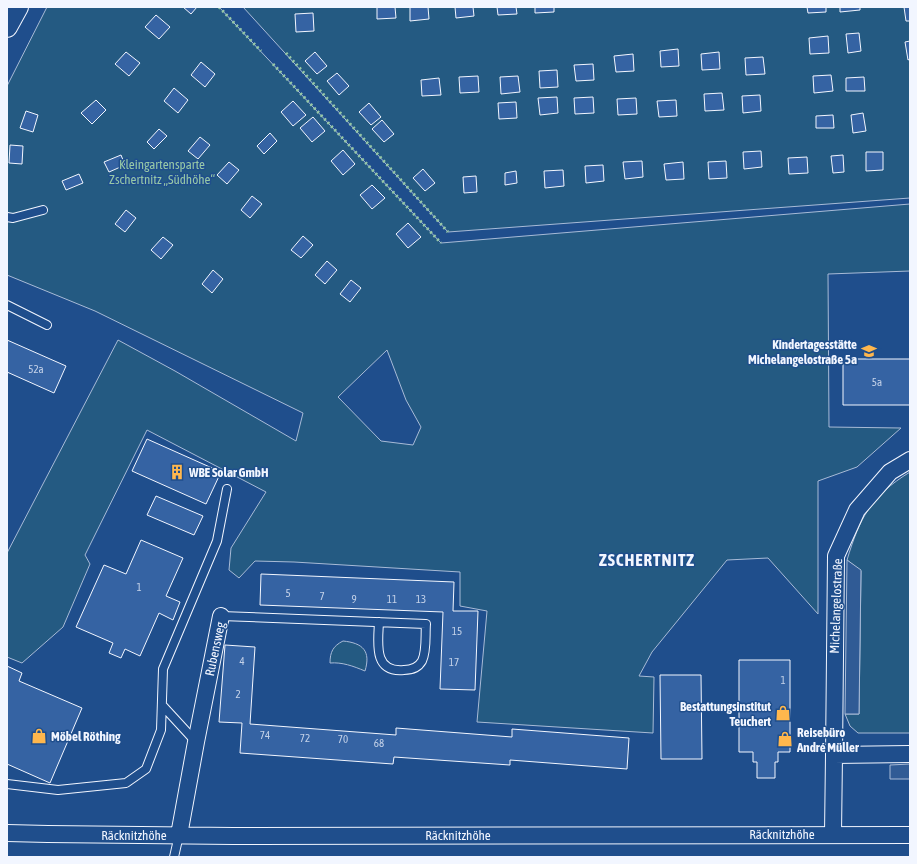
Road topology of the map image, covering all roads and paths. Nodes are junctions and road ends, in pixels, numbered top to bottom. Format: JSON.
{"nodes":[{"id":1,"x":18,"y":7,"type":"edge"},
{"id":2,"x":7,"y":27,"type":"edge"},
{"id":3,"x":43,"y":210,"type":"dead end"},
{"id":4,"x":7,"y":217,"type":"edge"},
{"id":5,"x":7,"y":305,"type":"edge"},
{"id":6,"x":47,"y":325,"type":"dead end"},
{"id":7,"x":910,"y":460,"type":"edge"},
{"id":8,"x":227,"y":489,"type":"dead end"},
{"id":9,"x":221,"y":616,"type":"joint"},
{"id":10,"x":379,"y":622,"type":"junction"},
{"id":11,"x":162,"y":705,"type":"junction"},
{"id":12,"x":196,"y":742,"type":"junction"},
{"id":13,"x":910,"y":754,"type":"edge"},
{"id":14,"x":834,"y":755,"type":"junction"},
{"id":15,"x":7,"y":784,"type":"edge"},
{"id":16,"x":7,"y":833,"type":"edge"},
{"id":17,"x":833,"y":834,"type":"junction"},
{"id":18,"x":179,"y":835,"type":"junction"},
{"id":19,"x":910,"y":835,"type":"edge"},
{"id":20,"x":174,"y":857,"type":"edge"}],
"edges":[{"from":1,"to":2,"type":"street"},
{"from":3,"to":4,"type":"lane"},
{"from":5,"to":6,"type":"lane"},
{"from":7,"to":14,"type":"street","name":"Michelangelostraße"},
{"from":8,"to":11,"type":"lane"},
{"from":9,"to":10,"type":"lane","name":"Rubensweg"},
{"from":9,"to":12,"type":"street","name":"Rubensweg"},
{"from":10,"to":10,"type":"lane","name":"Rubensweg"},
{"from":11,"to":12,"type":"lane"},
{"from":11,"to":15,"type":"lane"},
{"from":12,"to":18,"type":"street","name":"Rubensweg"},
{"from":13,"to":14,"type":"street"},
{"from":14,"to":17,"type":"street","name":"Michelangelostraße"},
{"from":16,"to":18,"type":"street","name":"Räcknitzhöhe"},
{"from":17,"to":18,"type":"street","name":"Räcknitzhöhe"},
{"from":17,"to":19,"type":"street","name":"Räcknitzhöhe"},
{"from":18,"to":20,"type":"lane"}]}
